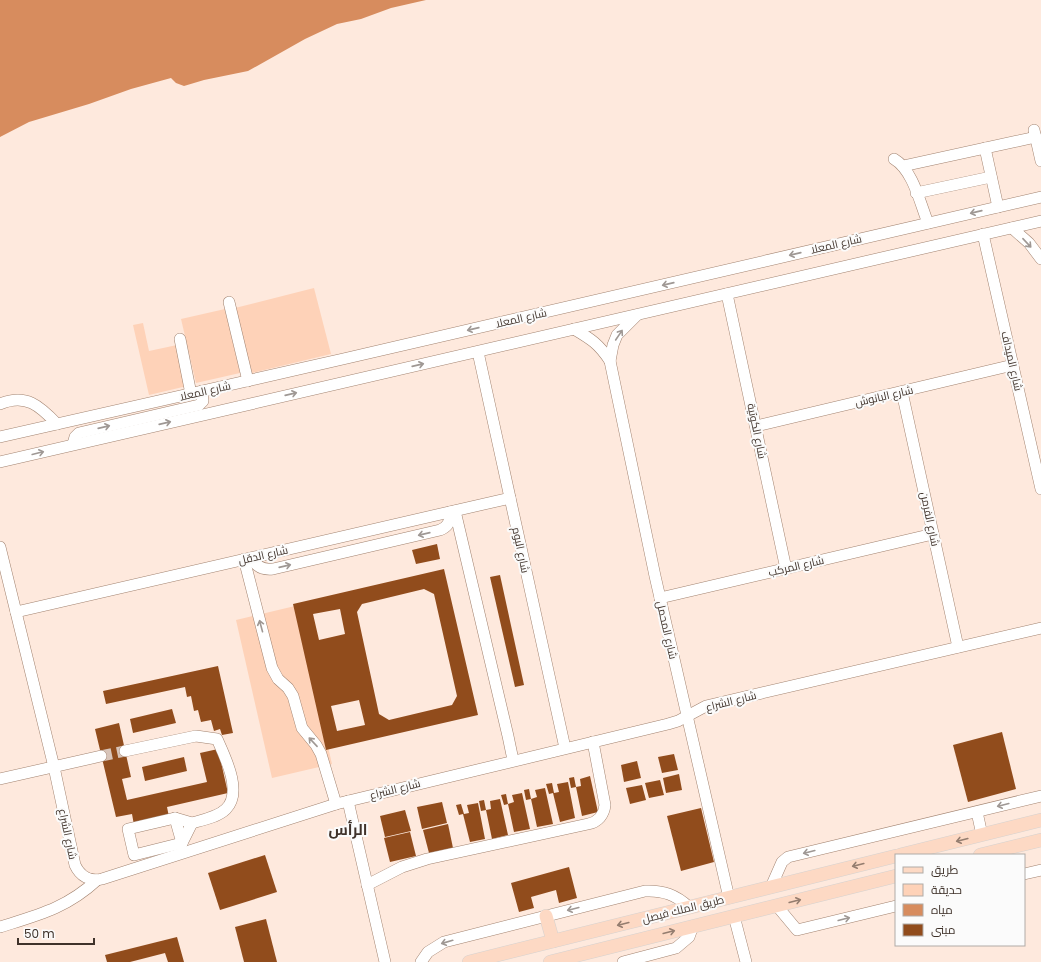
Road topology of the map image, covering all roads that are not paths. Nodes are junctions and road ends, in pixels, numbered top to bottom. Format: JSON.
{"nodes":[{"id":1,"x":985,"y":148,"type":"junction"},
{"id":2,"x":1041,"y":161,"type":"edge"},
{"id":3,"x":991,"y":177,"type":"junction"},
{"id":4,"x":916,"y":193,"type":"junction"},
{"id":5,"x":1041,"y":196,"type":"edge"},
{"id":6,"x":998,"y":207,"type":"junction"},
{"id":7,"x":1041,"y":221,"type":"edge"},
{"id":8,"x":928,"y":223,"type":"junction"},
{"id":9,"x":1012,"y":228,"type":"junction"},
{"id":10,"x":983,"y":234,"type":"junction"},
{"id":11,"x":1041,"y":259,"type":"edge"},
{"id":12,"x":727,"y":294,"type":"junction"},
{"id":13,"x":229,"y":302,"type":"dead end"},
{"id":14,"x":637,"y":315,"type":"junction"},
{"id":15,"x":574,"y":329,"type":"junction"},
{"id":16,"x":180,"y":338,"type":"dead end"},
{"id":17,"x":478,"y":352,"type":"junction"},
{"id":18,"x":610,"y":361,"type":"junction"},
{"id":19,"x":1013,"y":365,"type":"junction"},
{"id":20,"x":248,"y":381,"type":"junction"},
{"id":21,"x":202,"y":391,"type":"junction"},
{"id":22,"x":902,"y":392,"type":"junction"},
{"id":23,"x":191,"y":394,"type":"junction"},
{"id":24,"x":0,"y":404,"type":"edge"},
{"id":25,"x":57,"y":424,"type":"junction"},
{"id":26,"x":756,"y":426,"type":"junction"},
{"id":27,"x":0,"y":438,"type":"edge"},
{"id":28,"x":73,"y":444,"type":"junction"},
{"id":29,"x":0,"y":462,"type":"edge"},
{"id":30,"x":1041,"y":488,"type":"edge"},
{"id":31,"x":510,"y":498,"type":"junction"},
{"id":32,"x":453,"y":511,"type":"junction"},
{"id":33,"x":933,"y":534,"type":"junction"},
{"id":34,"x":350,"y":535,"type":"junction"},
{"id":35,"x":0,"y":547,"type":"edge"},
{"id":36,"x":354,"y":550,"type":"junction"},
{"id":37,"x":248,"y":559,"type":"junction"},
{"id":38,"x":786,"y":568,"type":"junction"},
{"id":39,"x":660,"y":598,"type":"junction"},
{"id":40,"x":16,"y":612,"type":"junction"},
{"id":41,"x":1041,"y":628,"type":"edge"},
{"id":42,"x":958,"y":647,"type":"junction"},
{"id":43,"x":687,"y":716,"type":"junction"},
{"id":44,"x":593,"y":742,"type":"junction"},
{"id":45,"x":565,"y":748,"type":"junction"},
{"id":46,"x":125,"y":751,"type":"tunnel mouth"},
{"id":47,"x":101,"y":756,"type":"tunnel mouth"},
{"id":48,"x":513,"y":760,"type":"junction"},
{"id":49,"x":54,"y":767,"type":"junction"},
{"id":50,"x":0,"y":779,"type":"edge"},
{"id":51,"x":1041,"y":796,"type":"edge"},
{"id":52,"x":348,"y":801,"type":"junction"},
{"id":53,"x":336,"y":804,"type":"junction"},
{"id":54,"x":977,"y":812,"type":"junction"},
{"id":55,"x":175,"y":818,"type":"junction"},
{"id":56,"x":1041,"y":820,"type":"edge"},
{"id":57,"x":192,"y":823,"type":"junction"},
{"id":58,"x":982,"y":835,"type":"junction"},
{"id":59,"x":1041,"y":840,"type":"edge"},
{"id":60,"x":182,"y":843,"type":"junction"},
{"id":61,"x":904,"y":854,"type":"edge"},
{"id":62,"x":984,"y":854,"type":"edge"},
{"id":63,"x":895,"y":856,"type":"edge"},
{"id":64,"x":1041,"y":870,"type":"edge"},
{"id":65,"x":825,"y":874,"type":"junction"},
{"id":66,"x":1025,"y":874,"type":"edge"},
{"id":67,"x":895,"y":876,"type":"edge"},
{"id":68,"x":97,"y":880,"type":"junction"},
{"id":69,"x":367,"y":885,"type":"junction"},
{"id":70,"x":771,"y":887,"type":"junction"},
{"id":71,"x":826,"y":893,"type":"junction"},
{"id":72,"x":729,"y":898,"type":"junction"},
{"id":73,"x":777,"y":906,"type":"junction"},
{"id":74,"x":895,"y":906,"type":"edge"},
{"id":75,"x":689,"y":907,"type":"junction"},
{"id":76,"x":546,"y":916,"type":"junction"},
{"id":77,"x":734,"y":916,"type":"junction"},
{"id":78,"x":693,"y":926,"type":"junction"},
{"id":79,"x":0,"y":927,"type":"edge"},
{"id":80,"x":552,"y":941,"type":"junction"},
{"id":81,"x":588,"y":957,"type":"edge"},
{"id":82,"x":385,"y":962,"type":"edge"},
{"id":83,"x":421,"y":962,"type":"edge"},
{"id":84,"x":469,"y":962,"type":"edge"},
{"id":85,"x":550,"y":962,"type":"edge"},
{"id":86,"x":623,"y":962,"type":"edge"},
{"id":87,"x":746,"y":962,"type":"edge"}],
"edges":[{"from":1,"to":2,"type":"street"},
{"from":1,"to":3,"type":"street"},
{"from":1,"to":4,"type":"street"},
{"from":3,"to":4,"type":"street"},
{"from":3,"to":6,"type":"street"},
{"from":4,"to":8,"type":"street"},
{"from":5,"to":6,"type":"street","name":"شارع المعلا"},
{"from":6,"to":8,"type":"street","name":"شارع المعلا","one_way":true},
{"from":7,"to":9,"type":"street","name":"شارع المعلا"},
{"from":8,"to":20,"type":"street","name":"شارع المعلا","one_way":true},
{"from":9,"to":10,"type":"street","name":"شارع المعلا"},
{"from":9,"to":11,"type":"street","one_way":true},
{"from":10,"to":12,"type":"street","name":"شارع المعلا"},
{"from":10,"to":19,"type":"street","name":"شارع الميداف"},
{"from":12,"to":14,"type":"street","name":"شارع المعلا"},
{"from":12,"to":26,"type":"street","name":"شارع الكوتية"},
{"from":13,"to":20,"type":"street"},
{"from":14,"to":15,"type":"street","name":"شارع المعلا"},
{"from":18,"to":14,"type":"street","name":"شارع المحمل","one_way":true},
{"from":15,"to":17,"type":"street","name":"شارع المعلا"},
{"from":15,"to":18,"type":"street","name":"شارع المحمل"},
{"from":16,"to":23,"type":"street"},
{"from":28,"to":17,"type":"street","name":"شارع المعلا","one_way":true},
{"from":17,"to":31,"type":"street","name":"شارع البوم"},
{"from":18,"to":39,"type":"street","name":"شارع المحمل"},
{"from":19,"to":22,"type":"street","name":"شارع البانوش"},
{"from":19,"to":30,"type":"street","name":"شارع الميداف"},
{"from":20,"to":21,"type":"street","name":"شارع المعلا"},
{"from":21,"to":23,"type":"street","name":"شارع المعلا"},
{"from":28,"to":21,"type":"street","one_way":true},
{"from":22,"to":26,"type":"street","name":"شارع البانوش"},
{"from":22,"to":33,"type":"street","name":"شارع الفرمن"},
{"from":23,"to":25,"type":"street","name":"شارع المعلا"},
{"from":24,"to":25,"type":"street"},
{"from":25,"to":27,"type":"street","name":"شارع المعلا"},
{"from":26,"to":38,"type":"street","name":"شارع الكوتية"},
{"from":29,"to":28,"type":"street","name":"شارع المعلا","one_way":true},
{"from":31,"to":32,"type":"street","name":"شارع الدقل"},
{"from":31,"to":45,"type":"street","name":"شارع البوم"},
{"from":32,"to":34,"type":"street","name":"شارع الدقل"},
{"from":32,"to":36,"type":"street","one_way":true},
{"from":32,"to":48,"type":"street"},
{"from":33,"to":38,"type":"street","name":"شارع المركب"},
{"from":33,"to":42,"type":"street","name":"شارع الفرمن"},
{"from":34,"to":36,"type":"street"},
{"from":34,"to":37,"type":"street","name":"شارع الدقل"},
{"from":35,"to":40,"type":"street","name":"شارع الشراع"},
{"from":37,"to":36,"type":"street","one_way":true},
{"from":37,"to":40,"type":"street","name":"شارع الدقل"},
{"from":53,"to":37,"type":"street","one_way":true},
{"from":38,"to":39,"type":"street","name":"شارع المركب"},
{"from":39,"to":43,"type":"street","name":"شارع المحمل"},
{"from":40,"to":49,"type":"street","name":"شارع الشراع"},
{"from":41,"to":42,"type":"street","name":"شارع الشراع"},
{"from":42,"to":43,"type":"street","name":"شارع الشراع"},
{"from":43,"to":44,"type":"street","name":"شارع الشراع"},
{"from":43,"to":72,"type":"street","name":"شارع المحمل"},
{"from":44,"to":45,"type":"street","name":"شارع الشراع"},
{"from":44,"to":69,"type":"street"},
{"from":45,"to":48,"type":"street","name":"شارع الشراع"},
{"from":46,"to":57,"type":"street"},
{"from":47,"to":49,"type":"street"},
{"from":48,"to":52,"type":"street","name":"شارع الشراع"},
{"from":49,"to":50,"type":"street"},
{"from":49,"to":68,"type":"street","name":"شارع الشراع"},
{"from":51,"to":54,"type":"street","one_way":true},
{"from":52,"to":53,"type":"street","name":"شارع الشراع"},
{"from":52,"to":69,"type":"street"},
{"from":53,"to":68,"type":"street","name":"شارع الشراع"},
{"from":54,"to":58,"type":"street"},
{"from":54,"to":70,"type":"street","one_way":true},
{"from":55,"to":57,"type":"street"},
{"from":55,"to":60,"type":"street"},
{"from":55,"to":60,"type":"street"},
{"from":56,"to":58,"type":"main road"},
{"from":57,"to":60,"type":"street"},
{"from":58,"to":61,"type":"main road","one_way":true},
{"from":59,"to":62,"type":"main road"},
{"from":63,"to":65,"type":"main road","name":"طريق الملك فيصل","one_way":true},
{"from":64,"to":66,"type":"street"},
{"from":65,"to":70,"type":"main road","name":"طريق الملك فيصل"},
{"from":65,"to":71,"type":"main road"},
{"from":67,"to":71,"type":"main road","name":"طريق الملك فيصل"},
{"from":68,"to":79,"type":"street"},
{"from":69,"to":82,"type":"street"},
{"from":70,"to":72,"type":"main road","name":"طريق الملك فيصل"},
{"from":73,"to":71,"type":"main road","name":"طريق الملك فيصل","one_way":true},
{"from":72,"to":75,"type":"main road","name":"طريق الملك فيصل"},
{"from":73,"to":74,"type":"street","one_way":true},
{"from":73,"to":77,"type":"main road","name":"طريق الملك فيصل"},
{"from":75,"to":76,"type":"street","one_way":true},
{"from":75,"to":80,"type":"main road","name":"طريق الملك فيصل","one_way":true},
{"from":76,"to":80,"type":"main road"},
{"from":76,"to":83,"type":"street","one_way":true},
{"from":77,"to":78,"type":"main road","name":"طريق الملك فيصل"},
{"from":77,"to":87,"type":"street"},
{"from":81,"to":78,"type":"main road","name":"طريق الملك فيصل","one_way":true},
{"from":78,"to":86,"type":"street"},
{"from":80,"to":84,"type":"main road","name":"طريق الملك فيصل"},
{"from":81,"to":85,"type":"main road","name":"طريق الملك فيصل"}]}
